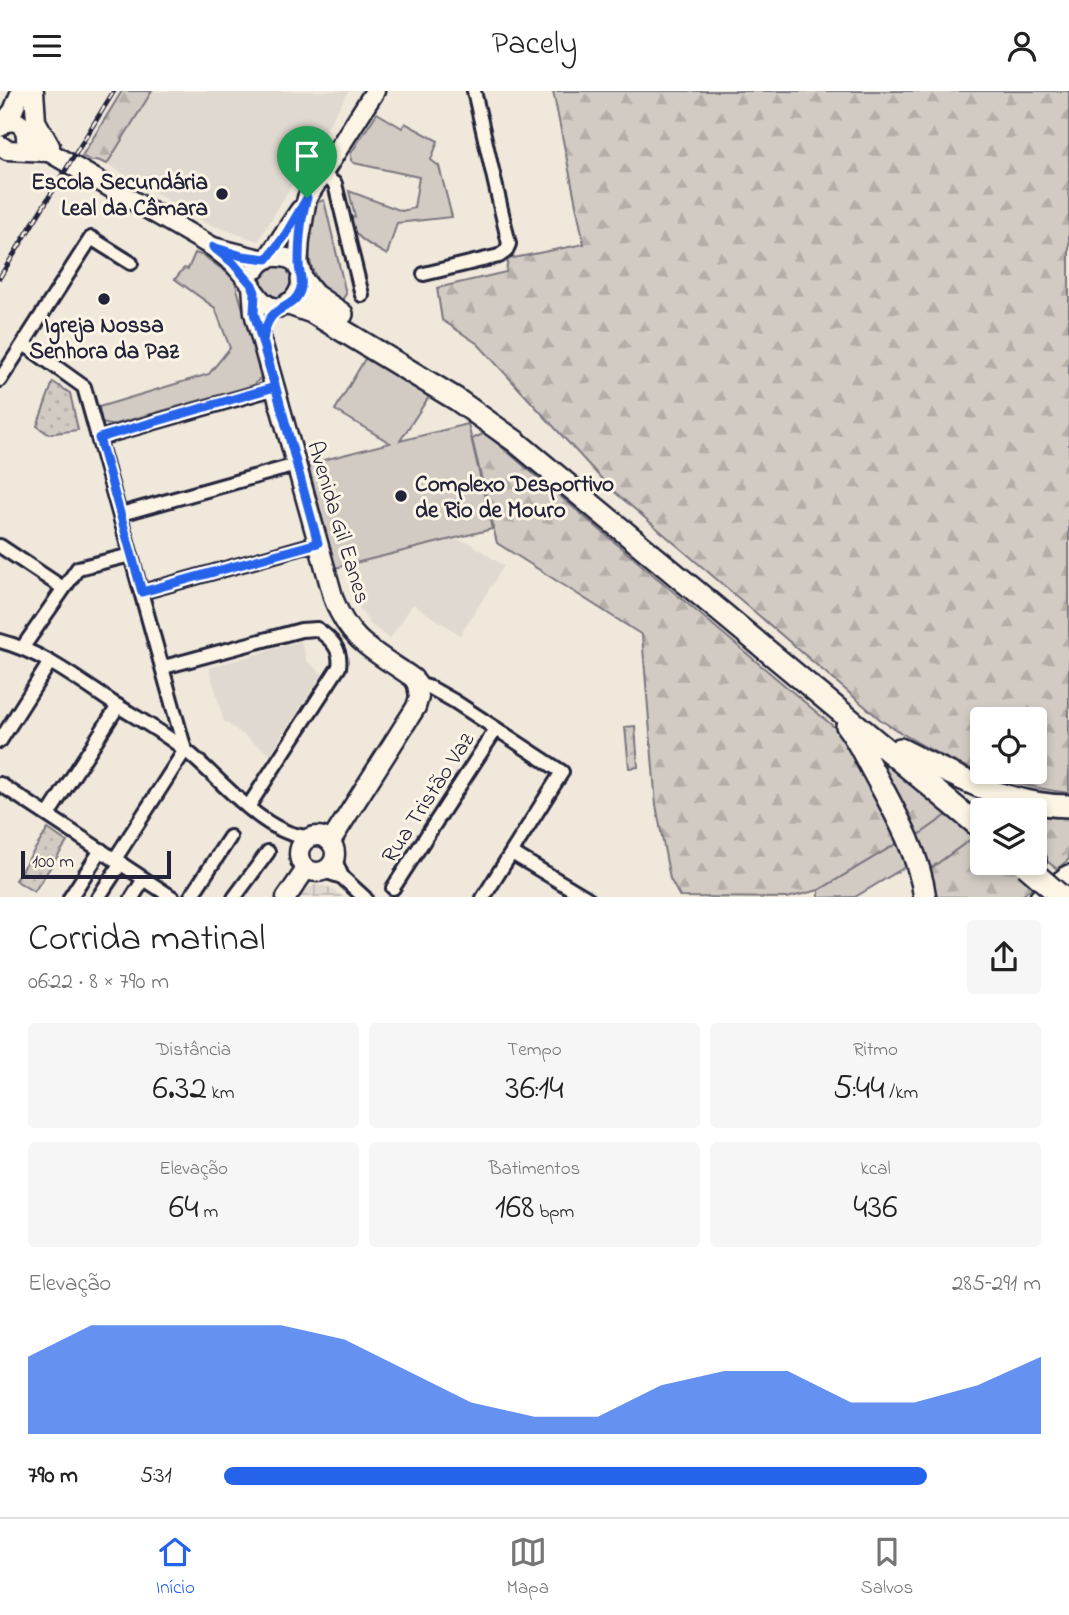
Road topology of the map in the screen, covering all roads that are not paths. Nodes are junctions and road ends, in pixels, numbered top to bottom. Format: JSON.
{"nodes":[{"id":1,"x":21,"y":91,"type":"edge"},
{"id":2,"x":33,"y":91,"type":"edge"},
{"id":3,"x":375,"y":91,"type":"edge"},
{"id":4,"x":474,"y":91,"type":"edge"},
{"id":5,"x":2,"y":125,"type":"edge"},
{"id":6,"x":25,"y":129,"type":"junction"},
{"id":7,"x":8,"y":152,"type":"edge"},
{"id":8,"x":54,"y":154,"type":"junction"},
{"id":9,"x":322,"y":174,"type":"junction"},
{"id":10,"x":307,"y":198,"type":"junction"},
{"id":11,"x":213,"y":247,"type":"junction"},
{"id":12,"x":265,"y":260,"type":"junction"},
{"id":13,"x":131,"y":263,"type":"dead end"},
{"id":14,"x":300,"y":274,"type":"junction"},
{"id":15,"x":424,"y":274,"type":"dead end"},
{"id":16,"x":253,"y":289,"type":"junction"},
{"id":17,"x":362,"y":295,"type":"dead end"},
{"id":18,"x":285,"y":305,"type":"junction"},
{"id":19,"x":263,"y":341,"type":"junction"},
{"id":20,"x":24,"y":344,"type":"junction"},
{"id":21,"x":0,"y":380,"type":"edge"},
{"id":22,"x":275,"y":387,"type":"junction"},
{"id":23,"x":99,"y":438,"type":"junction"},
{"id":24,"x":296,"y":465,"type":"junction"},
{"id":25,"x":121,"y":514,"type":"junction"},
{"id":26,"x":318,"y":543,"type":"junction"},
{"id":27,"x":0,"y":546,"type":"edge"},
{"id":28,"x":131,"y":555,"type":"junction"},
{"id":29,"x":63,"y":588,"type":"junction"},
{"id":30,"x":142,"y":592,"type":"junction"},
{"id":31,"x":0,"y":641,"type":"edge"},
{"id":32,"x":23,"y":647,"type":"junction"},
{"id":33,"x":50,"y":662,"type":"junction"},
{"id":34,"x":164,"y":667,"type":"junction"},
{"id":35,"x":417,"y":684,"type":"junction"},
{"id":36,"x":830,"y":705,"type":"junction"},
{"id":37,"x":118,"y":706,"type":"junction"},
{"id":38,"x":496,"y":729,"type":"junction"},
{"id":39,"x":0,"y":741,"type":"edge"},
{"id":40,"x":900,"y":749,"type":"junction"},
{"id":41,"x":185,"y":750,"type":"junction"},
{"id":42,"x":0,"y":784,"type":"edge"},
{"id":43,"x":970,"y":806,"type":"edge"},
{"id":44,"x":248,"y":807,"type":"junction"},
{"id":45,"x":1069,"y":807,"type":"edge"},
{"id":46,"x":48,"y":815,"type":"junction"},
{"id":47,"x":970,"y":819,"type":"edge"},
{"id":48,"x":230,"y":837,"type":"dead end"},
{"id":49,"x":321,"y":838,"type":"junction"},
{"id":50,"x":102,"y":850,"type":"junction"},
{"id":51,"x":268,"y":852,"type":"dead end"},
{"id":52,"x":512,"y":853,"type":"junction"},
{"id":53,"x":118,"y":861,"type":"junction"},
{"id":54,"x":322,"y":867,"type":"junction"},
{"id":55,"x":1047,"y":874,"type":"edge"},
{"id":56,"x":1041,"y":875,"type":"edge"},
{"id":57,"x":1069,"y":876,"type":"edge"},
{"id":58,"x":144,"y":879,"type":"junction"},
{"id":59,"x":393,"y":888,"type":"dead end"},
{"id":60,"x":1069,"y":888,"type":"edge"},
{"id":61,"x":71,"y":897,"type":"edge"},
{"id":62,"x":99,"y":897,"type":"edge"},
{"id":63,"x":133,"y":897,"type":"edge"},
{"id":64,"x":171,"y":897,"type":"edge"},
{"id":65,"x":191,"y":897,"type":"edge"},
{"id":66,"x":234,"y":897,"type":"edge"},
{"id":67,"x":287,"y":897,"type":"edge"},
{"id":68,"x":364,"y":897,"type":"edge"},
{"id":69,"x":484,"y":897,"type":"edge"},
{"id":70,"x":585,"y":897,"type":"edge"},
{"id":71,"x":925,"y":897,"type":"edge"},
{"id":72,"x":1042,"y":897,"type":"edge"},
{"id":73,"x":1062,"y":897,"type":"edge"}],
"edges":[{"from":1,"to":5,"type":"street"},
{"from":2,"to":6,"type":"street"},
{"from":2,"to":8,"type":"street"},
{"from":3,"to":9,"type":"street"},
{"from":4,"to":15,"type":"street"},
{"from":5,"to":6,"type":"street"},
{"from":6,"to":7,"type":"street"},
{"from":6,"to":8,"type":"street"},
{"from":7,"to":8,"type":"street"},
{"from":8,"to":11,"type":"street"},
{"from":9,"to":10,"type":"street"},
{"from":9,"to":17,"type":"street"},
{"from":10,"to":12,"type":"street"},
{"from":10,"to":14,"type":"street"},
{"from":11,"to":12,"type":"street"},
{"from":11,"to":16,"type":"street"},
{"from":12,"to":14,"type":"street"},
{"from":12,"to":16,"type":"street"},
{"from":13,"to":20,"type":"street"},
{"from":14,"to":18,"type":"street"},
{"from":14,"to":40,"type":"highway"},
{"from":16,"to":18,"type":"street"},
{"from":16,"to":19,"type":"street","name":"Avenida Gil Eanes"},
{"from":18,"to":19,"type":"street"},
{"from":18,"to":36,"type":"highway"},
{"from":19,"to":22,"type":"street","name":"Avenida Gil Eanes"},
{"from":20,"to":21,"type":"street"},
{"from":20,"to":23,"type":"street"},
{"from":22,"to":23,"type":"street"},
{"from":22,"to":24,"type":"street","name":"Avenida Gil Eanes"},
{"from":23,"to":25,"type":"street"},
{"from":24,"to":25,"type":"street"},
{"from":24,"to":26,"type":"street","name":"Avenida Gil Eanes"},
{"from":25,"to":28,"type":"street"},
{"from":26,"to":30,"type":"street"},
{"from":26,"to":35,"type":"street","name":"Avenida Gil Eanes"},
{"from":27,"to":29,"type":"street"},
{"from":28,"to":29,"type":"street"},
{"from":28,"to":30,"type":"street"},
{"from":29,"to":32,"type":"street"},
{"from":30,"to":34,"type":"street"},
{"from":31,"to":32,"type":"street"},
{"from":32,"to":33,"type":"street"},
{"from":33,"to":37,"type":"street"},
{"from":33,"to":39,"type":"street"},
{"from":34,"to":41,"type":"street"},
{"from":34,"to":44,"type":"street"},
{"from":35,"to":38,"type":"street","name":"Avenida Gil Eanes"},
{"from":35,"to":49,"type":"street"},
{"from":36,"to":47,"type":"highway"},
{"from":36,"to":71,"type":"highway"},
{"from":37,"to":41,"type":"street"},
{"from":37,"to":46,"type":"street"},
{"from":38,"to":52,"type":"street","name":"Avenida Gil Eanes"},
{"from":38,"to":59,"type":"street","name":"Rua Tristão Vaz"},
{"from":40,"to":43,"type":"highway"},
{"from":40,"to":45,"type":"highway"},
{"from":41,"to":44,"type":"street"},
{"from":41,"to":53,"type":"street"},
{"from":42,"to":46,"type":"street"},
{"from":44,"to":49,"type":"street"},
{"from":46,"to":50,"type":"street"},
{"from":48,"to":65,"type":"street"},
{"from":49,"to":54,"type":"street"},
{"from":49,"to":54,"type":"street"},
{"from":50,"to":53,"type":"street"},
{"from":50,"to":61,"type":"street"},
{"from":51,"to":66,"type":"street"},
{"from":52,"to":69,"type":"street"},
{"from":52,"to":70,"type":"street"},
{"from":53,"to":58,"type":"street"},
{"from":53,"to":62,"type":"street"},
{"from":54,"to":67,"type":"street"},
{"from":54,"to":68,"type":"street"},
{"from":55,"to":60,"type":"highway"},
{"from":56,"to":73,"type":"highway","bridge":true},
{"from":57,"to":72,"type":"highway"},
{"from":58,"to":63,"type":"street"},
{"from":58,"to":64,"type":"street"}]}
